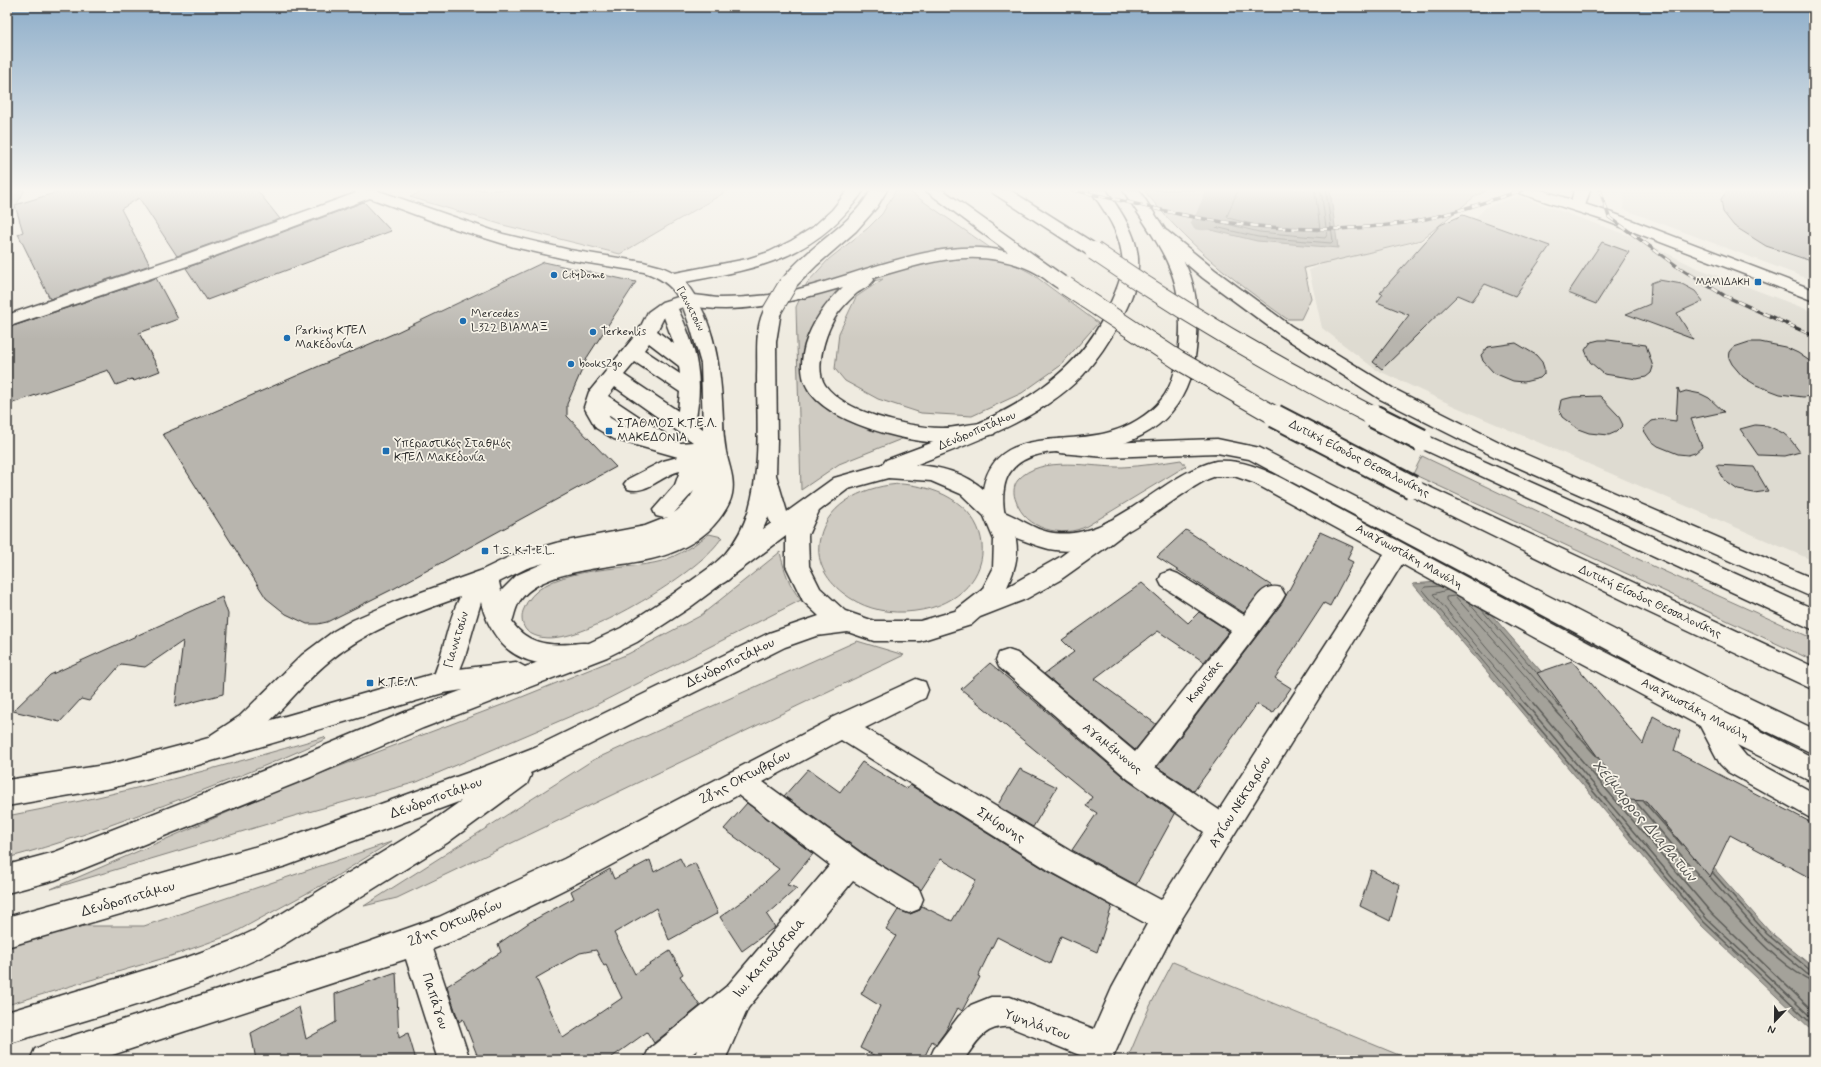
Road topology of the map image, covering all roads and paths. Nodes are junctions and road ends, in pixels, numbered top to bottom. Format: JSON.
{"nodes":[{"id":1,"x":240,"y":240,"type":"edge"},
{"id":2,"x":506,"y":240,"type":"edge"},
{"id":3,"x":806,"y":240,"type":"edge"},
{"id":4,"x":835,"y":240,"type":"edge"},
{"id":5,"x":1001,"y":240,"type":"edge"},
{"id":6,"x":1077,"y":240,"type":"edge"},
{"id":7,"x":1126,"y":240,"type":"edge"},
{"id":8,"x":1164,"y":240,"type":"edge"},
{"id":9,"x":1168,"y":240,"type":"edge"},
{"id":10,"x":1667,"y":240,"type":"edge"},
{"id":11,"x":887,"y":268,"type":"junction"},
{"id":12,"x":1041,"y":269,"type":"junction"},
{"id":13,"x":673,"y":279,"type":"junction"},
{"id":14,"x":1814,"y":296,"type":"edge"},
{"id":15,"x":688,"y":300,"type":"junction"},
{"id":16,"x":668,"y":306,"type":"junction"},
{"id":17,"x":7,"y":321,"type":"edge"},
{"id":18,"x":647,"y":333,"type":"junction"},
{"id":19,"x":633,"y":352,"type":"junction"},
{"id":20,"x":689,"y":364,"type":"junction"},
{"id":21,"x":616,"y":372,"type":"junction"},
{"id":22,"x":691,"y":390,"type":"junction"},
{"id":23,"x":686,"y":418,"type":"junction"},
{"id":24,"x":987,"y":429,"type":"junction"},
{"id":25,"x":1060,"y":446,"type":"junction"},
{"id":26,"x":715,"y":448,"type":"junction"},
{"id":27,"x":694,"y":460,"type":"junction"},
{"id":28,"x":879,"y":471,"type":"junction"},
{"id":29,"x":766,"y":474,"type":"junction"},
{"id":30,"x":635,"y":484,"type":"dead end"},
{"id":31,"x":816,"y":502,"type":"junction"},
{"id":32,"x":664,"y":510,"type":"dead end"},
{"id":33,"x":996,"y":516,"type":"junction"},
{"id":34,"x":783,"y":526,"type":"junction"},
{"id":35,"x":1117,"y":528,"type":"junction"},
{"id":36,"x":795,"y":549,"type":"junction"},
{"id":37,"x":1398,"y":550,"type":"junction"},
{"id":38,"x":716,"y":576,"type":"junction"},
{"id":39,"x":486,"y":578,"type":"junction"},
{"id":40,"x":1170,"y":580,"type":"dead end"},
{"id":41,"x":1814,"y":589,"type":"edge"},
{"id":42,"x":1272,"y":595,"type":"dead end"},
{"id":43,"x":973,"y":610,"type":"junction"},
{"id":44,"x":1814,"y":620,"type":"edge"},
{"id":45,"x":848,"y":622,"type":"junction"},
{"id":46,"x":500,"y":623,"type":"junction"},
{"id":47,"x":1246,"y":628,"type":"junction"},
{"id":48,"x":598,"y":650,"type":"junction"},
{"id":49,"x":1008,"y":660,"type":"dead end"},
{"id":50,"x":551,"y":669,"type":"junction"},
{"id":51,"x":1814,"y":679,"type":"edge"},
{"id":52,"x":443,"y":682,"type":"junction"},
{"id":53,"x":916,"y":690,"type":"dead end"},
{"id":54,"x":1708,"y":716,"type":"junction"},
{"id":55,"x":414,"y":720,"type":"junction"},
{"id":56,"x":840,"y":726,"type":"junction"},
{"id":57,"x":1814,"y":742,"type":"edge"},
{"id":58,"x":198,"y":753,"type":"junction"},
{"id":59,"x":544,"y":755,"type":"junction"},
{"id":60,"x":1137,"y":770,"type":"junction"},
{"id":61,"x":1814,"y":771,"type":"edge"},
{"id":62,"x":739,"y":780,"type":"junction"},
{"id":63,"x":7,"y":794,"type":"edge"},
{"id":64,"x":1814,"y":807,"type":"edge"},
{"id":65,"x":1223,"y":829,"type":"junction"},
{"id":66,"x":851,"y":862,"type":"junction"},
{"id":67,"x":7,"y":879,"type":"edge"},
{"id":68,"x":909,"y":899,"type":"dead end"},
{"id":69,"x":1166,"y":918,"type":"junction"},
{"id":70,"x":7,"y":932,"type":"edge"},
{"id":71,"x":415,"y":941,"type":"junction"},
{"id":72,"x":738,"y":997,"type":"junction"},
{"id":73,"x":7,"y":1028,"type":"edge"},
{"id":74,"x":1098,"y":1054,"type":"edge"},
{"id":75,"x":46,"y":1060,"type":"edge"},
{"id":76,"x":454,"y":1060,"type":"edge"},
{"id":77,"x":660,"y":1060,"type":"edge"},
{"id":78,"x":709,"y":1060,"type":"edge"},
{"id":79,"x":945,"y":1060,"type":"edge"}],
"edges":[{"from":1,"to":17,"type":"main road"},
{"from":2,"to":13,"type":"main road","name":"Γιαννιτσών"},
{"from":3,"to":13,"type":"main road"},
{"from":4,"to":29,"type":"main road","bridge":true},
{"from":5,"to":12,"type":"main road","name":"Δυτική Είσοδος Θεσσαλονίκης"},
{"from":6,"to":44,"type":"main road","bridge":true},
{"from":7,"to":24,"type":"main road","name":"Δενδροποτάμου"},
{"from":8,"to":25,"type":"main road"},
{"from":9,"to":41,"type":"main road"},
{"from":10,"to":14,"type":"main road"},
{"from":11,"to":12,"type":"main road"},
{"from":11,"to":15,"type":"main road"},
{"from":11,"to":24,"type":"main road"},
{"from":12,"to":51,"type":"main road","name":"Δυτική Είσοδος Θεσσαλονίκης","bridge":true},
{"from":13,"to":15,"type":"main road","name":"Γιαννιτσών"},
{"from":15,"to":16,"type":"main road"},
{"from":15,"to":26,"type":"main road","name":"Γιαννιτσών"},
{"from":16,"to":18,"type":"main road"},
{"from":16,"to":20,"type":"main road"},
{"from":18,"to":19,"type":"main road"},
{"from":18,"to":20,"type":"main road"},
{"from":19,"to":21,"type":"main road"},
{"from":19,"to":22,"type":"main road"},
{"from":20,"to":22,"type":"main road"},
{"from":21,"to":23,"type":"main road"},
{"from":21,"to":26,"type":"main road"},
{"from":22,"to":23,"type":"main road"},
{"from":23,"to":26,"type":"main road"},
{"from":24,"to":28,"type":"main road","name":"Δενδροποτάμου"},
{"from":25,"to":33,"type":"main road"},
{"from":25,"to":57,"type":"main road"},
{"from":26,"to":27,"type":"main road"},
{"from":26,"to":39,"type":"main road","name":"Γιαννιτσών"},
{"from":26,"to":46,"type":"main road","name":"Γιαννιτσών"},
{"from":27,"to":30,"type":"main road"},
{"from":27,"to":32,"type":"main road"},
{"from":28,"to":31,"type":"main road","name":"Δενδροποτάμου"},
{"from":28,"to":33,"type":"main road","name":"Δενδροποτάμου"},
{"from":29,"to":34,"type":"main road"},
{"from":29,"to":38,"type":"main road"},
{"from":31,"to":34,"type":"main road","name":"Δενδροποτάμου"},
{"from":31,"to":36,"type":"main road","name":"Δενδροποτάμου"},
{"from":33,"to":35,"type":"main road","name":"Αναγνωστάκη Μανόλη"},
{"from":33,"to":43,"type":"main road","name":"Δενδροποτάμου"},
{"from":34,"to":36,"type":"main road"},
{"from":34,"to":38,"type":"main road","name":"Δενδροποτάμου"},
{"from":35,"to":37,"type":"main road","name":"Αναγνωστάκη Μανόλη"},
{"from":35,"to":43,"type":"main road"},
{"from":36,"to":45,"type":"main road","name":"Δενδροποτάμου"},
{"from":37,"to":54,"type":"main road","name":"Αναγνωστάκη Μανόλη"},
{"from":37,"to":65,"type":"main road","name":"Αγίου Νεκταρίου"},
{"from":38,"to":48,"type":"main road","name":"Δενδροποτάμου"},
{"from":39,"to":46,"type":"main road"},
{"from":39,"to":52,"type":"main road","name":"Γιαννιτσών"},
{"from":39,"to":58,"type":"main road"},
{"from":40,"to":47,"type":"main road"},
{"from":42,"to":47,"type":"main road","name":"Κορυτσάς"},
{"from":43,"to":45,"type":"main road","name":"Δενδροποτάμου"},
{"from":45,"to":59,"type":"main road","name":"Δενδροποτάμου"},
{"from":46,"to":48,"type":"main road"},
{"from":47,"to":60,"type":"main road","name":"Κορυτσάς"},
{"from":48,"to":50,"type":"main road","name":"Δενδροποτάμου"},
{"from":49,"to":60,"type":"main road","name":"Αγαμέμνονος"},
{"from":50,"to":52,"type":"main road"},
{"from":50,"to":55,"type":"main road","name":"Δενδροποτάμου"},
{"from":52,"to":55,"type":"main road","name":"Γιαννιτσών"},
{"from":52,"to":58,"type":"main road"},
{"from":53,"to":56,"type":"main road","name":"28ης Οκτωβρίου"},
{"from":54,"to":61,"type":"main road","name":"Αναγνωστάκη Μανόλη"},
{"from":54,"to":64,"type":"main road"},
{"from":55,"to":67,"type":"main road","name":"Δενδροποτάμου"},
{"from":56,"to":62,"type":"main road","name":"28ης Οκτωβρίου"},
{"from":56,"to":69,"type":"main road","name":"Σμύρνης"},
{"from":58,"to":63,"type":"main road"},
{"from":59,"to":70,"type":"main road","name":"Δενδροποτάμου"},
{"from":59,"to":73,"type":"main road"},
{"from":60,"to":65,"type":"main road","name":"Αγαμέμνονος"},
{"from":62,"to":66,"type":"main road"},
{"from":62,"to":71,"type":"main road","name":"28ης Οκτωβρίου"},
{"from":65,"to":69,"type":"main road","name":"Αγίου Νεκταρίου"},
{"from":66,"to":68,"type":"main road"},
{"from":66,"to":72,"type":"main road","name":"Ιω. Καποδίστρια"},
{"from":69,"to":74,"type":"main road","name":"Αγίου Νεκταρίου"},
{"from":71,"to":75,"type":"main road","name":"28ης Οκτωβρίου"},
{"from":71,"to":76,"type":"main road","name":"Παπάγου"},
{"from":72,"to":77,"type":"main road","name":"Ιω. Καποδίστρια"},
{"from":72,"to":78,"type":"main road"},
{"from":74,"to":79,"type":"main road","name":"Υψηλάντου"}]}
